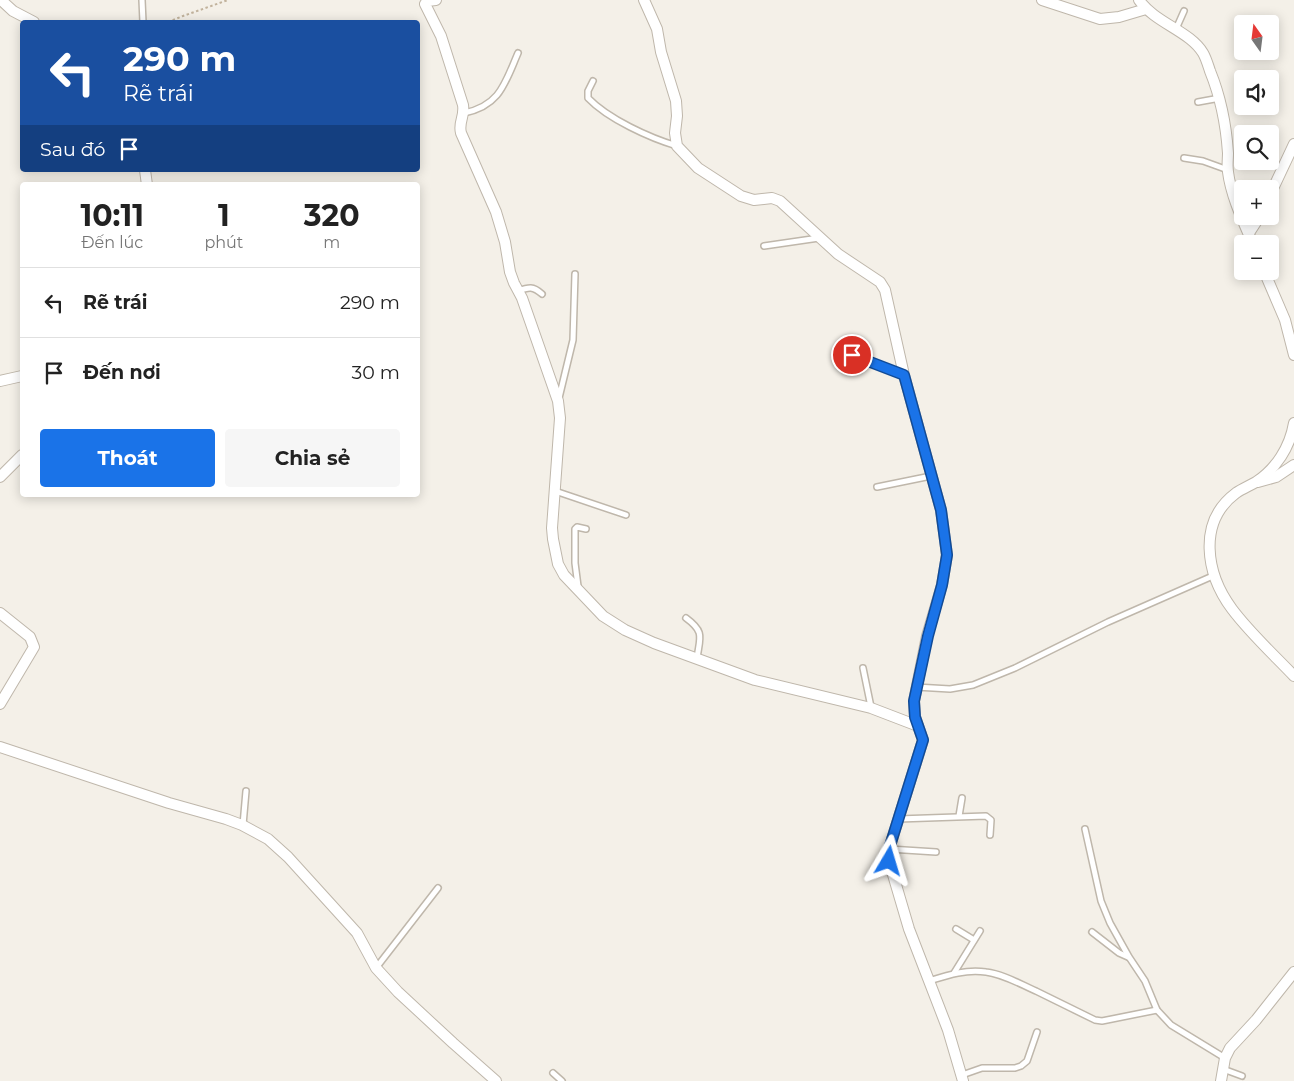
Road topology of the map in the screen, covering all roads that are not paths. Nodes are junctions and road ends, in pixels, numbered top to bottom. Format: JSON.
{"nodes":[{"id":1,"x":1,"y":0,"type":"edge"},
{"id":2,"x":142,"y":0,"type":"edge"},
{"id":3,"x":436,"y":0,"type":"edge"},
{"id":4,"x":644,"y":0,"type":"edge"},
{"id":5,"x":1042,"y":0,"type":"edge"},
{"id":6,"x":1139,"y":0,"type":"edge"},
{"id":7,"x":1146,"y":9,"type":"junction"},
{"id":8,"x":1184,"y":11,"type":"dead end"},
{"id":9,"x":30,"y":20,"type":"edge"},
{"id":10,"x":143,"y":20,"type":"edge"},
{"id":11,"x":1176,"y":29,"type":"junction"},
{"id":12,"x":518,"y":53,"type":"dead end"},
{"id":13,"x":592,"y":81,"type":"dead end"},
{"id":14,"x":1220,"y":97,"type":"junction"},
{"id":15,"x":1198,"y":102,"type":"dead end"},
{"id":16,"x":464,"y":112,"type":"junction"},
{"id":17,"x":1294,"y":144,"type":"edge"},
{"id":18,"x":678,"y":146,"type":"junction"},
{"id":19,"x":1184,"y":158,"type":"dead end"},
{"id":20,"x":1228,"y":170,"type":"junction"},
{"id":21,"x":1277,"y":180,"type":"edge"},
{"id":22,"x":1254,"y":225,"type":"edge"},
{"id":23,"x":1249,"y":233,"type":"joint"},
{"id":24,"x":819,"y":238,"type":"junction"},
{"id":25,"x":764,"y":246,"type":"dead end"},
{"id":26,"x":575,"y":274,"type":"dead end"},
{"id":27,"x":1269,"y":280,"type":"edge"},
{"id":28,"x":518,"y":290,"type":"junction"},
{"id":29,"x":542,"y":294,"type":"dead end"},
{"id":30,"x":1289,"y":320,"type":"edge"},
{"id":31,"x":852,"y":355,"type":"dead end"},
{"id":32,"x":1294,"y":355,"type":"edge"},
{"id":33,"x":904,"y":375,"type":"junction"},
{"id":34,"x":20,"y":376,"type":"edge"},
{"id":35,"x":0,"y":381,"type":"edge"},
{"id":36,"x":558,"y":401,"type":"junction"},
{"id":37,"x":1294,"y":423,"type":"edge"},
{"id":38,"x":20,"y":456,"type":"edge"},
{"id":39,"x":1294,"y":465,"type":"edge"},
{"id":40,"x":931,"y":476,"type":"junction"},
{"id":41,"x":0,"y":477,"type":"edge"},
{"id":42,"x":1256,"y":482,"type":"junction"},
{"id":43,"x":877,"y":486,"type":"dead end"},
{"id":44,"x":554,"y":491,"type":"junction"},
{"id":45,"x":626,"y":515,"type":"dead end"},
{"id":46,"x":586,"y":529,"type":"dead end"},
{"id":47,"x":1215,"y":575,"type":"junction"},
{"id":48,"x":579,"y":591,"type":"junction"},
{"id":49,"x":0,"y":613,"type":"edge"},
{"id":50,"x":686,"y":618,"type":"dead end"},
{"id":51,"x":697,"y":658,"type":"junction"},
{"id":52,"x":863,"y":668,"type":"dead end"},
{"id":53,"x":1294,"y":676,"type":"edge"},
{"id":54,"x":916,"y":687,"type":"junction"},
{"id":55,"x":0,"y":704,"type":"edge"},
{"id":56,"x":871,"y":708,"type":"junction"},
{"id":57,"x":918,"y":726,"type":"junction"},
{"id":58,"x":0,"y":747,"type":"edge"},
{"id":59,"x":246,"y":790,"type":"dead end"},
{"id":60,"x":962,"y":798,"type":"dead end"},
{"id":61,"x":958,"y":816,"type":"junction"},
{"id":62,"x":898,"y":818,"type":"junction"},
{"id":63,"x":242,"y":825,"type":"junction"},
{"id":64,"x":1085,"y":829,"type":"dead end"},
{"id":65,"x":990,"y":835,"type":"dead end"},
{"id":66,"x":889,"y":849,"type":"junction"},
{"id":67,"x":936,"y":852,"type":"dead end"},
{"id":68,"x":438,"y":888,"type":"dead end"},
{"id":69,"x":956,"y":929,"type":"dead end"},
{"id":70,"x":980,"y":931,"type":"dead end"},
{"id":71,"x":1092,"y":932,"type":"dead end"},
{"id":72,"x":974,"y":940,"type":"junction"},
{"id":73,"x":1129,"y":957,"type":"junction"},
{"id":74,"x":376,"y":968,"type":"junction"},
{"id":75,"x":1294,"y":972,"type":"edge"},
{"id":76,"x":954,"y":973,"type":"junction"},
{"id":77,"x":928,"y":981,"type":"junction"},
{"id":78,"x":1157,"y":1010,"type":"junction"},
{"id":79,"x":1037,"y":1032,"type":"dead end"},
{"id":80,"x":1225,"y":1058,"type":"junction"},
{"id":81,"x":1223,"y":1069,"type":"junction"},
{"id":82,"x":553,"y":1073,"type":"dead end"},
{"id":83,"x":1242,"y":1076,"type":"dead end"},
{"id":84,"x":963,"y":1078,"type":"edge"},
{"id":85,"x":496,"y":1081,"type":"edge"},
{"id":86,"x":562,"y":1081,"type":"edge"},
{"id":87,"x":1221,"y":1081,"type":"edge"}],
"edges":[{"from":1,"to":9,"type":"street"},
{"from":2,"to":10,"type":"lane"},
{"from":3,"to":16,"type":"street"},
{"from":4,"to":18,"type":"street"},
{"from":5,"to":7,"type":"street"},
{"from":6,"to":7,"type":"street"},
{"from":7,"to":11,"type":"street"},
{"from":8,"to":11,"type":"lane"},
{"from":11,"to":14,"type":"street"},
{"from":12,"to":16,"type":"lane"},
{"from":13,"to":18,"type":"lane"},
{"from":14,"to":15,"type":"lane"},
{"from":14,"to":20,"type":"street"},
{"from":16,"to":28,"type":"street"},
{"from":17,"to":21,"type":"street"},
{"from":18,"to":24,"type":"street"},
{"from":19,"to":20,"type":"lane"},
{"from":20,"to":23,"type":"street"},
{"from":22,"to":23,"type":"street"},
{"from":24,"to":25,"type":"lane"},
{"from":24,"to":33,"type":"street"},
{"from":26,"to":36,"type":"lane"},
{"from":27,"to":30,"type":"street"},
{"from":28,"to":29,"type":"lane"},
{"from":28,"to":36,"type":"street"},
{"from":30,"to":32,"type":"street"},
{"from":31,"to":33,"type":"lane"},
{"from":33,"to":40,"type":"street"},
{"from":34,"to":35,"type":"street"},
{"from":36,"to":44,"type":"street"},
{"from":37,"to":42,"type":"street"},
{"from":38,"to":41,"type":"street"},
{"from":39,"to":42,"type":"street"},
{"from":40,"to":43,"type":"lane"},
{"from":40,"to":54,"type":"street"},
{"from":42,"to":47,"type":"street"},
{"from":44,"to":45,"type":"lane"},
{"from":44,"to":48,"type":"street"},
{"from":46,"to":48,"type":"lane"},
{"from":47,"to":53,"type":"street"},
{"from":47,"to":54,"type":"lane"},
{"from":48,"to":51,"type":"street"},
{"from":49,"to":55,"type":"street"},
{"from":50,"to":51,"type":"lane"},
{"from":51,"to":56,"type":"street"},
{"from":52,"to":56,"type":"lane"},
{"from":54,"to":57,"type":"street"},
{"from":56,"to":57,"type":"street"},
{"from":57,"to":62,"type":"street"},
{"from":58,"to":63,"type":"street"},
{"from":59,"to":63,"type":"lane"},
{"from":60,"to":61,"type":"lane"},
{"from":61,"to":62,"type":"lane"},
{"from":61,"to":65,"type":"lane"},
{"from":62,"to":66,"type":"street"},
{"from":63,"to":74,"type":"street"},
{"from":64,"to":73,"type":"lane"},
{"from":66,"to":67,"type":"lane"},
{"from":66,"to":77,"type":"street"},
{"from":68,"to":74,"type":"lane"},
{"from":69,"to":72,"type":"lane"},
{"from":70,"to":72,"type":"lane"},
{"from":71,"to":73,"type":"lane"},
{"from":72,"to":76,"type":"lane"},
{"from":73,"to":78,"type":"lane"},
{"from":74,"to":85,"type":"street"},
{"from":75,"to":80,"type":"street"},
{"from":76,"to":77,"type":"lane"},
{"from":76,"to":78,"type":"lane"},
{"from":77,"to":84,"type":"street"},
{"from":78,"to":80,"type":"lane"},
{"from":79,"to":84,"type":"lane"},
{"from":80,"to":81,"type":"street"},
{"from":81,"to":83,"type":"lane"},
{"from":81,"to":87,"type":"street"},
{"from":82,"to":86,"type":"lane"}]}
